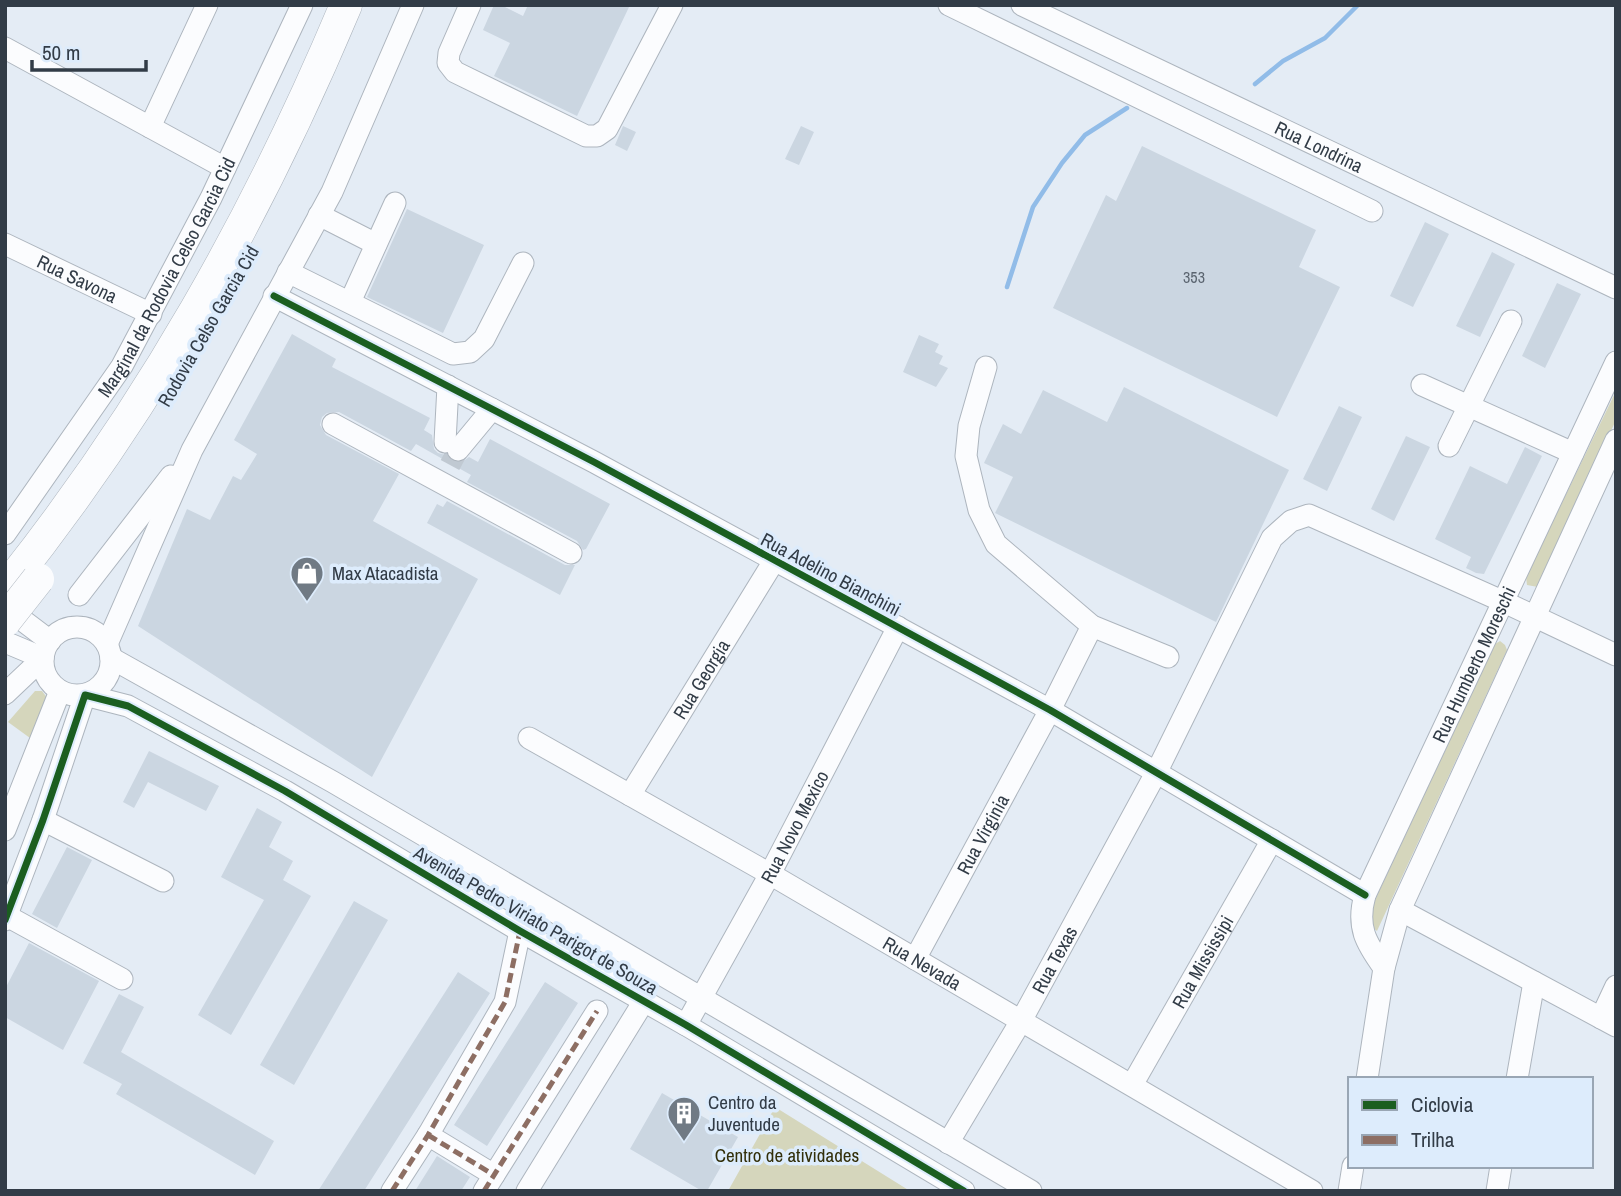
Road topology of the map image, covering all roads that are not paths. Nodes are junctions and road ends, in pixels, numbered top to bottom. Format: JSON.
{"nodes":[{"id":1,"x":207,"y":5,"type":"edge"},
{"id":2,"x":302,"y":5,"type":"edge"},
{"id":3,"x":346,"y":5,"type":"edge"},
{"id":4,"x":368,"y":5,"type":"edge"},
{"id":5,"x":414,"y":5,"type":"edge"},
{"id":6,"x":672,"y":5,"type":"edge"},
{"id":7,"x":949,"y":5,"type":"edge"},
{"id":8,"x":1022,"y":5,"type":"edge"},
{"id":9,"x":469,"y":6,"type":"edge"},
{"id":10,"x":5,"y":48,"type":"edge"},
{"id":11,"x":150,"y":127,"type":"junction"},
{"id":12,"x":225,"y":168,"type":"junction"},
{"id":13,"x":396,"y":203,"type":"dead end"},
{"id":14,"x":1372,"y":211,"type":"dead end"},
{"id":15,"x":319,"y":215,"type":"junction"},
{"id":16,"x":376,"y":244,"type":"junction"},
{"id":17,"x":7,"y":248,"type":"edge"},
{"id":18,"x":523,"y":263,"type":"dead end"},
{"id":19,"x":288,"y":272,"type":"junction"},
{"id":20,"x":1616,"y":288,"type":"edge"},
{"id":21,"x":274,"y":296,"type":"junction"},
{"id":22,"x":349,"y":302,"type":"junction"},
{"id":23,"x":150,"y":313,"type":"junction"},
{"id":24,"x":1511,"y":321,"type":"dead end"},
{"id":25,"x":1616,"y":362,"type":"edge"},
{"id":26,"x":986,"y":367,"type":"dead end"},
{"id":27,"x":1422,"y":385,"type":"dead end"},
{"id":28,"x":449,"y":386,"type":"junction"},
{"id":29,"x":1469,"y":406,"type":"junction"},
{"id":30,"x":492,"y":409,"type":"junction"},
{"id":31,"x":333,"y":424,"type":"dead end"},
{"id":32,"x":1616,"y":440,"type":"edge"},
{"id":33,"x":1449,"y":446,"type":"dead end"},
{"id":34,"x":192,"y":450,"type":"junction"},
{"id":35,"x":1573,"y":453,"type":"junction"},
{"id":36,"x":443,"y":462,"type":"junction"},
{"id":37,"x":5,"y":534,"type":"edge"},
{"id":38,"x":571,"y":552,"type":"dead end"},
{"id":39,"x":774,"y":561,"type":"junction"},
{"id":40,"x":22,"y":579,"type":"edge"},
{"id":41,"x":79,"y":594,"type":"dead end"},
{"id":42,"x":1502,"y":601,"type":"junction"},
{"id":43,"x":5,"y":607,"type":"edge"},
{"id":44,"x":1534,"y":616,"type":"junction"},
{"id":45,"x":5,"y":621,"type":"edge"},
{"id":46,"x":1092,"y":626,"type":"junction"},
{"id":47,"x":898,"y":627,"type":"junction"},
{"id":48,"x":5,"y":642,"type":"edge"},
{"id":49,"x":46,"y":650,"type":"junction"},
{"id":50,"x":109,"y":651,"type":"junction"},
{"id":51,"x":1616,"y":655,"type":"edge"},
{"id":52,"x":1168,"y":657,"type":"dead end"},
{"id":53,"x":60,"y":691,"type":"junction"},
{"id":54,"x":5,"y":694,"type":"edge"},
{"id":55,"x":85,"y":695,"type":"junction"},
{"id":56,"x":1049,"y":710,"type":"junction"},
{"id":57,"x":529,"y":738,"type":"dead end"},
{"id":58,"x":1156,"y":773,"type":"junction"},
{"id":59,"x":333,"y":782,"type":"junction"},
{"id":60,"x":285,"y":791,"type":"junction"},
{"id":61,"x":630,"y":795,"type":"junction"},
{"id":62,"x":43,"y":820,"type":"junction"},
{"id":63,"x":5,"y":830,"type":"edge"},
{"id":64,"x":1272,"y":840,"type":"junction"},
{"id":65,"x":770,"y":874,"type":"junction"},
{"id":66,"x":163,"y":881,"type":"dead end"},
{"id":67,"x":1365,"y":895,"type":"junction"},
{"id":68,"x":1400,"y":910,"type":"junction"},
{"id":69,"x":6,"y":918,"type":"edge"},
{"id":70,"x":520,"y":931,"type":"junction"},
{"id":71,"x":915,"y":958,"type":"junction"},
{"id":72,"x":1384,"y":968,"type":"junction"},
{"id":73,"x":122,"y":979,"type":"dead end"},
{"id":74,"x":1534,"y":982,"type":"junction"},
{"id":75,"x":1616,"y":986,"type":"edge"},
{"id":76,"x":702,"y":996,"type":"junction"},
{"id":77,"x":644,"y":1001,"type":"junction"},
{"id":78,"x":597,"y":1011,"type":"dead end"},
{"id":79,"x":1021,"y":1021,"type":"junction"},
{"id":80,"x":1608,"y":1022,"type":"edge"},
{"id":81,"x":686,"y":1025,"type":"junction"},
{"id":82,"x":1367,"y":1077,"type":"edge"},
{"id":83,"x":1517,"y":1077,"type":"edge"},
{"id":84,"x":1132,"y":1085,"type":"junction"},
{"id":85,"x":428,"y":1135,"type":"junction"},
{"id":86,"x":948,"y":1143,"type":"junction"},
{"id":87,"x":1353,"y":1168,"type":"edge"},
{"id":88,"x":1501,"y":1168,"type":"edge"},
{"id":89,"x":489,"y":1183,"type":"edge"},
{"id":90,"x":393,"y":1191,"type":"edge"},
{"id":91,"x":527,"y":1191,"type":"edge"},
{"id":92,"x":964,"y":1191,"type":"edge"},
{"id":93,"x":1031,"y":1191,"type":"edge"},
{"id":94,"x":1312,"y":1191,"type":"edge"},
{"id":95,"x":1349,"y":1191,"type":"edge"},
{"id":96,"x":1497,"y":1191,"type":"edge"}],
"edges":[{"from":1,"to":11,"type":"street"},
{"from":2,"to":12,"type":"street","name":"Marginal da Rodovia Celso Garcia Cid"},
{"from":3,"to":40,"type":"highway","name":"Rodovia Celso Garcia Cid"},
{"from":4,"to":40,"type":"highway","name":"Rodovia Celso Garcia Cid"},
{"from":5,"to":15,"type":"street"},
{"from":6,"to":9,"type":"street"},
{"from":7,"to":14,"type":"street"},
{"from":8,"to":20,"type":"street","name":"Rua Londrina"},
{"from":10,"to":11,"type":"street"},
{"from":11,"to":12,"type":"street"},
{"from":12,"to":23,"type":"street","name":"Marginal da Rodovia Celso Garcia Cid"},
{"from":13,"to":16,"type":"street"},
{"from":15,"to":16,"type":"street"},
{"from":15,"to":19,"type":"street"},
{"from":16,"to":22,"type":"street"},
{"from":17,"to":23,"type":"street","name":"Rua Savona"},
{"from":18,"to":22,"type":"street"},
{"from":19,"to":21,"type":"street"},
{"from":19,"to":22,"type":"street"},
{"from":21,"to":28,"type":"street","name":"Rua Adelino Bianchini"},
{"from":21,"to":34,"type":"street"},
{"from":23,"to":37,"type":"street","name":"Marginal da Rodovia Celso Garcia Cid"},
{"from":24,"to":29,"type":"street"},
{"from":25,"to":35,"type":"street","name":"Rua Humberto Moreschi"},
{"from":26,"to":46,"type":"street"},
{"from":27,"to":29,"type":"street"},
{"from":28,"to":30,"type":"street","name":"Rua Adelino Bianchini"},
{"from":28,"to":36,"type":"street"},
{"from":29,"to":33,"type":"street"},
{"from":29,"to":35,"type":"street"},
{"from":30,"to":36,"type":"street"},
{"from":30,"to":39,"type":"street","name":"Rua Adelino Bianchini"},
{"from":31,"to":36,"type":"street"},
{"from":32,"to":44,"type":"street","name":"Rua Humberto Moreschi"},
{"from":34,"to":41,"type":"street"},
{"from":34,"to":50,"type":"street"},
{"from":35,"to":42,"type":"street","name":"Rua Humberto Moreschi"},
{"from":36,"to":38,"type":"street"},
{"from":39,"to":47,"type":"street","name":"Rua Adelino Bianchini"},
{"from":39,"to":61,"type":"street","name":"Rua Georgia"},
{"from":40,"to":45,"type":"highway","name":"Rodovia Celso Garcia Cid","bridge":true},
{"from":42,"to":44,"type":"street","name":"Rua Texas"},
{"from":42,"to":58,"type":"street","name":"Rua Texas"},
{"from":42,"to":67,"type":"street","name":"Rua Humberto Moreschi"},
{"from":43,"to":49,"type":"street"},
{"from":44,"to":51,"type":"street","name":"Rua Texas"},
{"from":44,"to":68,"type":"street","name":"Rua Humberto Moreschi"},
{"from":46,"to":52,"type":"street"},
{"from":46,"to":56,"type":"street","name":"Rua Virginia"},
{"from":47,"to":56,"type":"street","name":"Rua Adelino Bianchini"},
{"from":47,"to":65,"type":"street","name":"Rua Novo Mexico"},
{"from":48,"to":49,"type":"street"},
{"from":49,"to":50,"type":"street"},
{"from":49,"to":53,"type":"street"},
{"from":49,"to":54,"type":"street"},
{"from":50,"to":55,"type":"street"},
{"from":50,"to":59,"type":"street","name":"Avenida Pedro Viriato Parigot de Souza"},
{"from":53,"to":55,"type":"street"},
{"from":53,"to":63,"type":"street"},
{"from":55,"to":60,"type":"street","name":"Avenida Pedro Viriato Parigot de Souza"},
{"from":55,"to":62,"type":"street"},
{"from":56,"to":58,"type":"street","name":"Rua Adelino Bianchini"},
{"from":56,"to":71,"type":"street","name":"Rua Virginia"},
{"from":57,"to":61,"type":"street","name":"Rua Nevada"},
{"from":58,"to":64,"type":"street","name":"Rua Adelino Bianchini"},
{"from":58,"to":79,"type":"street","name":"Rua Texas"},
{"from":59,"to":60,"type":"street"},
{"from":59,"to":76,"type":"street","name":"Avenida Pedro Viriato Parigot de Souza"},
{"from":60,"to":70,"type":"street","name":"Avenida Pedro Viriato Parigot de Souza"},
{"from":61,"to":65,"type":"street","name":"Rua Nevada"},
{"from":62,"to":66,"type":"street"},
{"from":62,"to":69,"type":"street"},
{"from":64,"to":67,"type":"street","name":"Rua Adelino Bianchini"},
{"from":64,"to":84,"type":"street","name":"Rua Mississipi"},
{"from":65,"to":71,"type":"street","name":"Rua Nevada"},
{"from":65,"to":76,"type":"street","name":"Rua Novo Mexico"},
{"from":67,"to":72,"type":"street","name":"Rua Humberto Moreschi"},
{"from":68,"to":72,"type":"street","name":"Rua Humberto Moreschi"},
{"from":68,"to":74,"type":"street"},
{"from":69,"to":73,"type":"street"},
{"from":70,"to":77,"type":"street","name":"Avenida Pedro Viriato Parigot de Souza"},
{"from":70,"to":85,"type":"street"},
{"from":71,"to":79,"type":"street","name":"Rua Nevada"},
{"from":72,"to":82,"type":"street","name":"Rua Humberto Moreschi"},
{"from":74,"to":80,"type":"street"},
{"from":74,"to":83,"type":"street"},
{"from":75,"to":80,"type":"street"},
{"from":76,"to":81,"type":"street","name":"Rua Novo Mexico"},
{"from":76,"to":86,"type":"street","name":"Avenida Pedro Viriato Parigot de Souza"},
{"from":77,"to":81,"type":"street","name":"Avenida Pedro Viriato Parigot de Souza"},
{"from":77,"to":91,"type":"street"},
{"from":78,"to":89,"type":"street"},
{"from":79,"to":84,"type":"street","name":"Rua Nevada"},
{"from":79,"to":86,"type":"street","name":"Rua Texas"},
{"from":81,"to":92,"type":"street","name":"Avenida Pedro Viriato Parigot de Souza"},
{"from":84,"to":94,"type":"street","name":"Rua Nevada"},
{"from":85,"to":89,"type":"street"},
{"from":85,"to":90,"type":"street"},
{"from":86,"to":93,"type":"street","name":"Avenida Pedro Viriato Parigot de Souza"},
{"from":87,"to":95,"type":"street"},
{"from":88,"to":96,"type":"street"}]}
